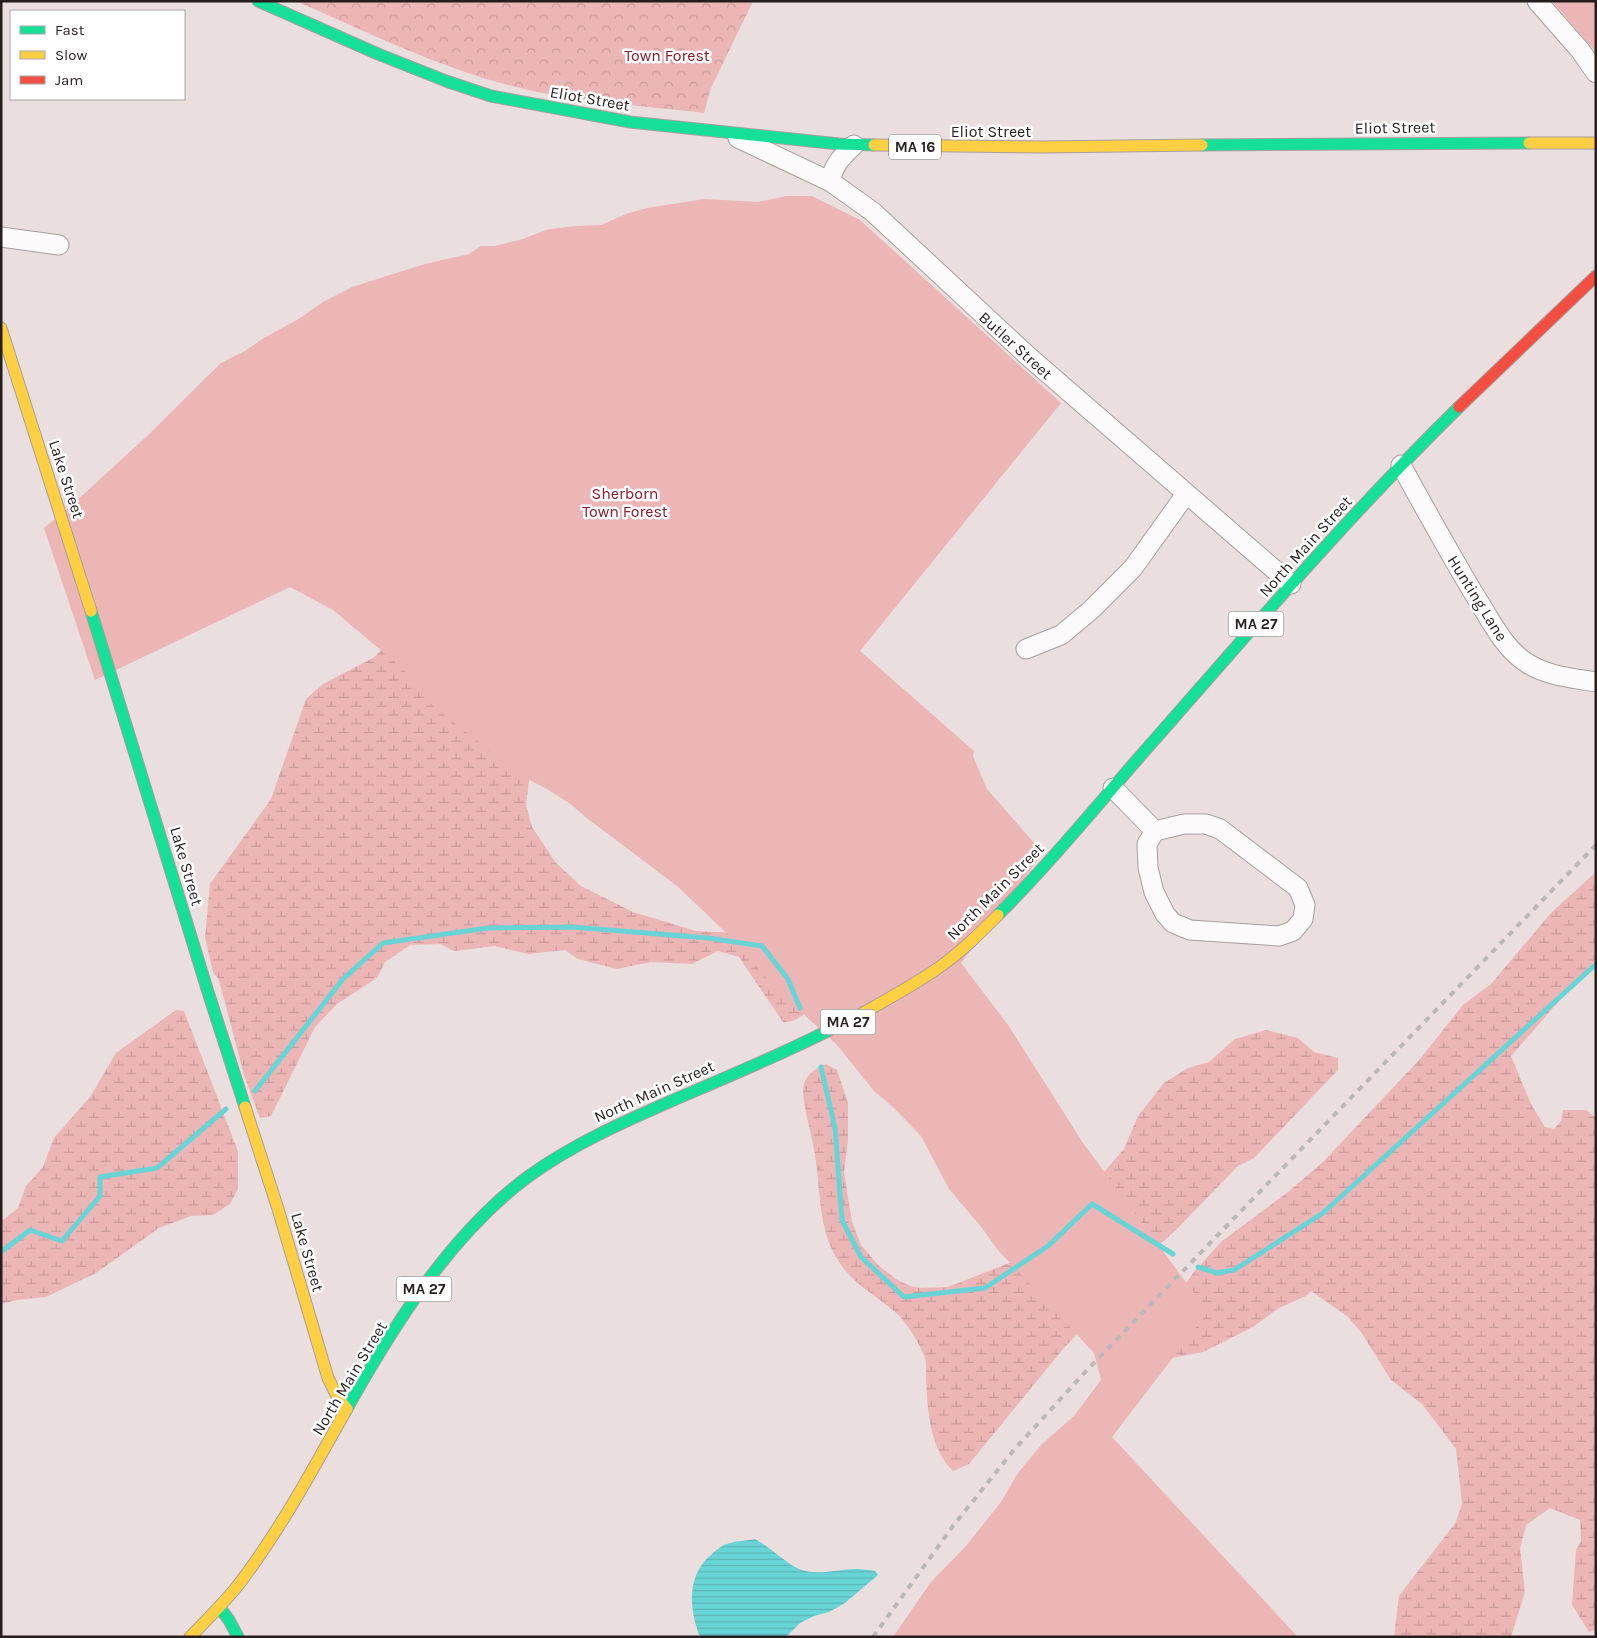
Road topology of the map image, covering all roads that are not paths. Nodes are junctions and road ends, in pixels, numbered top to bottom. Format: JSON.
{"nodes":[{"id":1,"x":258,"y":1,"type":"edge"},
{"id":2,"x":1537,"y":1,"type":"edge"},
{"id":3,"x":1596,"y":73,"type":"edge"},
{"id":4,"x":725,"y":132,"type":"junction"},
{"id":5,"x":1596,"y":143,"type":"edge"},
{"id":6,"x":854,"y":144,"type":"junction"},
{"id":7,"x":831,"y":182,"type":"junction"},
{"id":8,"x":1,"y":237,"type":"edge"},
{"id":9,"x":59,"y":245,"type":"dead end"},
{"id":10,"x":1596,"y":276,"type":"edge"},
{"id":11,"x":1,"y":328,"type":"edge"},
{"id":12,"x":1401,"y":466,"type":"junction"},
{"id":13,"x":1186,"y":494,"type":"junction"},
{"id":14,"x":1291,"y":584,"type":"junction"},
{"id":15,"x":1026,"y":649,"type":"dead end"},
{"id":16,"x":1596,"y":682,"type":"edge"},
{"id":17,"x":1113,"y":788,"type":"junction"},
{"id":18,"x":1155,"y":831,"type":"junction"},
{"id":19,"x":347,"y":1410,"type":"junction"},
{"id":20,"x":220,"y":1608,"type":"junction"},
{"id":21,"x":190,"y":1637,"type":"edge"},
{"id":22,"x":238,"y":1637,"type":"edge"}],
"edges":[{"from":1,"to":4,"type":"main road","name":"Eliot Street","number":"MA 16"},
{"from":2,"to":3,"type":"street"},
{"from":4,"to":6,"type":"main road","name":"Eliot Street","number":"MA 16"},
{"from":4,"to":7,"type":"street","name":"Butler Street"},
{"from":5,"to":6,"type":"main road","name":"Eliot Street","number":"MA 16"},
{"from":6,"to":7,"type":"street"},
{"from":7,"to":13,"type":"street","name":"Butler Street"},
{"from":8,"to":9,"type":"street"},
{"from":10,"to":12,"type":"main road","name":"North Main Street","number":"MA 27"},
{"from":11,"to":19,"type":"main road","name":"Lake Street"},
{"from":12,"to":14,"type":"main road","name":"North Main Street","number":"MA 27"},
{"from":12,"to":16,"type":"street","name":"Hunting Lane"},
{"from":13,"to":14,"type":"street","name":"Butler Street"},
{"from":13,"to":15,"type":"street"},
{"from":14,"to":17,"type":"main road","name":"North Main Street","number":"MA 27"},
{"from":17,"to":18,"type":"street"},
{"from":17,"to":19,"type":"main road","name":"North Main Street","number":"MA 27"},
{"from":18,"to":18,"type":"street"},
{"from":19,"to":20,"type":"main road","name":"North Main Street","number":"MA 27"},
{"from":20,"to":21,"type":"main road","name":"North Main Street","number":"MA 27"},
{"from":20,"to":22,"type":"main road"}]}
